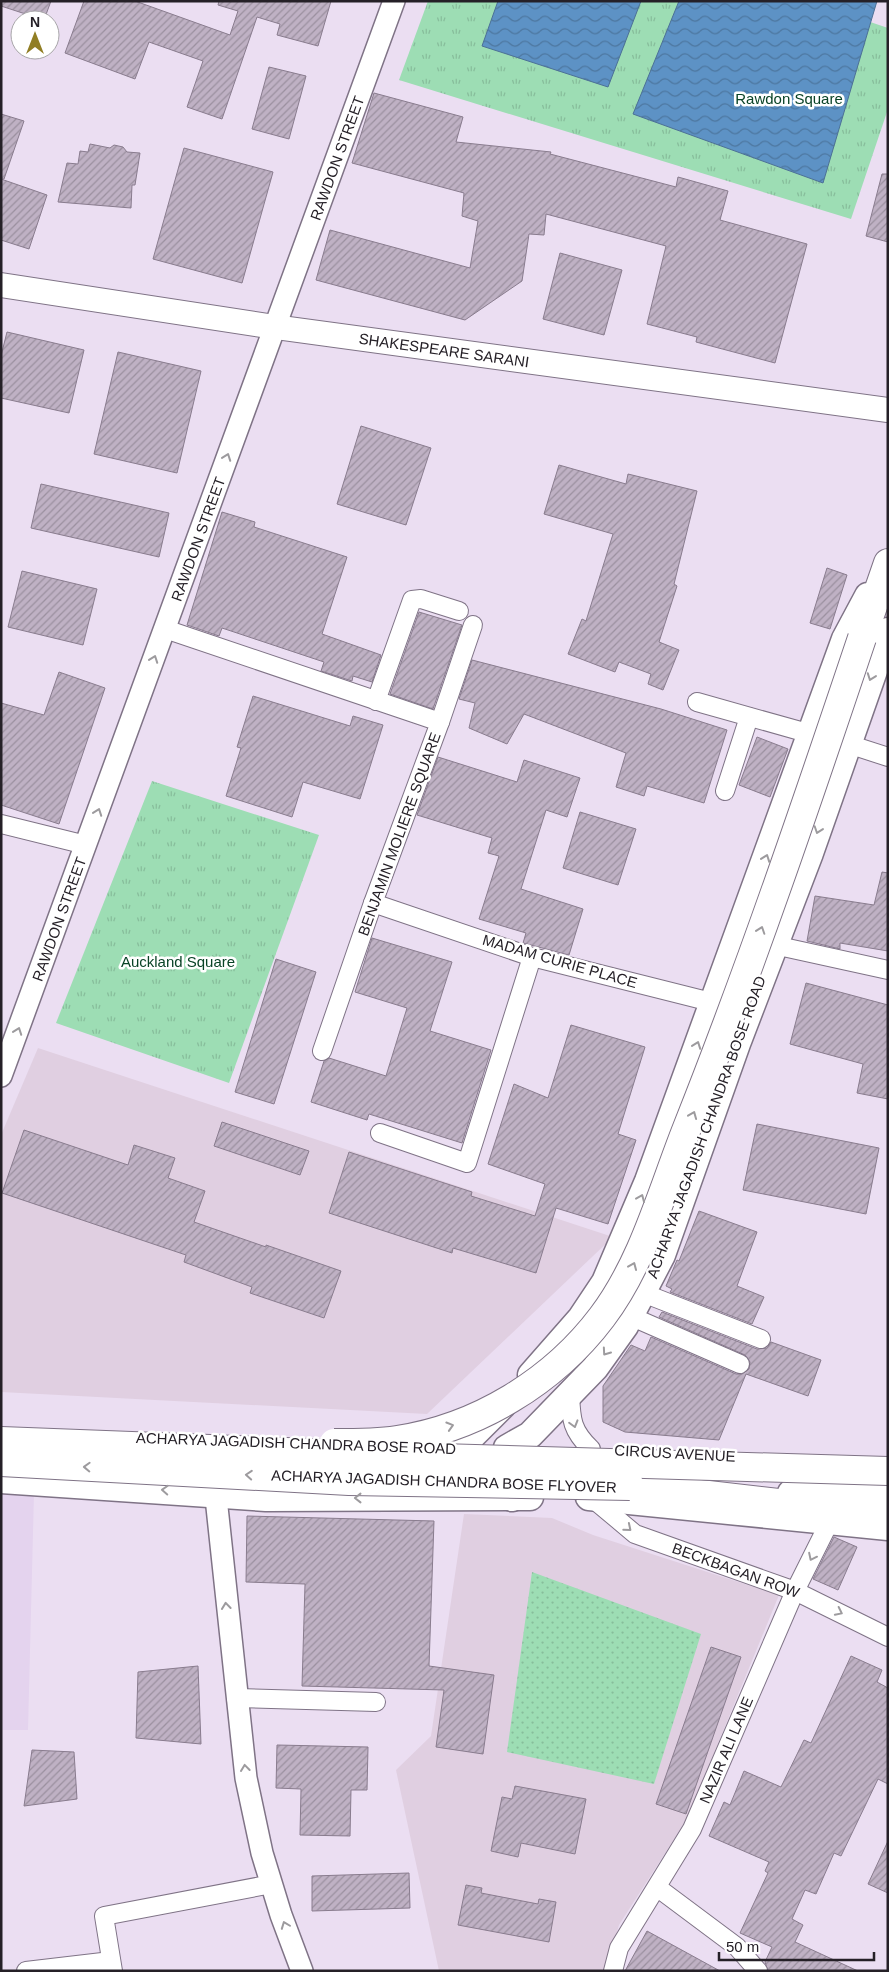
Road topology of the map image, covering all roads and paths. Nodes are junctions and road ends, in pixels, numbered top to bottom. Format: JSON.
{"nodes":[{"id":1,"x":394,"y":1,"type":"edge"},
{"id":2,"x":1,"y":285,"type":"edge"},
{"id":3,"x":275,"y":327,"type":"junction"},
{"id":4,"x":888,"y":410,"type":"edge"},
{"id":5,"x":888,"y":558,"type":"edge"},
{"id":6,"x":888,"y":563,"type":"edge"},
{"id":7,"x":459,"y":611,"type":"dead end"},
{"id":8,"x":473,"y":625,"type":"dead end"},
{"id":9,"x":165,"y":629,"type":"junction"},
{"id":10,"x":881,"y":633,"type":"edge"},
{"id":11,"x":376,"y":700,"type":"junction"},
{"id":12,"x":697,"y":702,"type":"dead end"},
{"id":13,"x":749,"y":717,"type":"junction"},
{"id":14,"x":440,"y":722,"type":"junction"},
{"id":15,"x":811,"y":734,"type":"junction"},
{"id":16,"x":848,"y":744,"type":"junction"},
{"id":17,"x":888,"y":757,"type":"edge"},
{"id":18,"x":725,"y":791,"type":"dead end"},
{"id":19,"x":1,"y":824,"type":"edge"},
{"id":20,"x":86,"y":845,"type":"junction"},
{"id":21,"x":373,"y":903,"type":"junction"},
{"id":22,"x":774,"y":945,"type":"junction"},
{"id":23,"x":532,"y":957,"type":"junction"},
{"id":24,"x":888,"y":970,"type":"edge"},
{"id":25,"x":713,"y":1002,"type":"junction"},
{"id":26,"x":749,"y":1013,"type":"junction"},
{"id":27,"x":322,"y":1051,"type":"dead end"},
{"id":28,"x":1,"y":1076,"type":"edge"},
{"id":29,"x":380,"y":1133,"type":"dead end"},
{"id":30,"x":643,"y":1293,"type":"junction"},
{"id":31,"x":630,"y":1316,"type":"junction"},
{"id":32,"x":761,"y":1339,"type":"dead end"},
{"id":33,"x":740,"y":1364,"type":"dead end"},
{"id":34,"x":570,"y":1394,"type":"junction"},
{"id":35,"x":1,"y":1433,"type":"edge"},
{"id":36,"x":1,"y":1441,"type":"edge"},
{"id":37,"x":213,"y":1442,"type":"junction"},
{"id":38,"x":158,"y":1448,"type":"junction"},
{"id":39,"x":506,"y":1448,"type":"junction"},
{"id":40,"x":463,"y":1449,"type":"junction"},
{"id":41,"x":591,"y":1449,"type":"junction"},
{"id":42,"x":1,"y":1462,"type":"edge"},
{"id":43,"x":888,"y":1462,"type":"edge"},
{"id":44,"x":888,"y":1471,"type":"edge"},
{"id":45,"x":1,"y":1480,"type":"edge"},
{"id":46,"x":630,"y":1486,"type":"junction"},
{"id":47,"x":214,"y":1493,"type":"junction"},
{"id":48,"x":888,"y":1495,"type":"edge"},
{"id":49,"x":591,"y":1496,"type":"junction"},
{"id":50,"x":512,"y":1498,"type":"junction"},
{"id":51,"x":467,"y":1499,"type":"junction"},
{"id":52,"x":888,"y":1509,"type":"edge"},
{"id":53,"x":829,"y":1523,"type":"junction"},
{"id":54,"x":888,"y":1527,"type":"edge"},
{"id":55,"x":795,"y":1591,"type":"junction"},
{"id":56,"x":888,"y":1637,"type":"edge"},
{"id":57,"x":236,"y":1698,"type":"junction"},
{"id":58,"x":376,"y":1702,"type":"dead end"},
{"id":59,"x":272,"y":1884,"type":"junction"},
{"id":60,"x":658,"y":1888,"type":"junction"},
{"id":61,"x":112,"y":1966,"type":"edge"},
{"id":62,"x":26,"y":1971,"type":"edge"},
{"id":63,"x":302,"y":1971,"type":"edge"},
{"id":64,"x":613,"y":1971,"type":"edge"},
{"id":65,"x":758,"y":1971,"type":"edge"}],
"edges":[{"from":1,"to":3,"type":"street","name":"RAWDON STREET"},
{"from":2,"to":3,"type":"main road","name":"SHAKESPEARE SARANI"},
{"from":3,"to":4,"type":"main road","name":"SHAKESPEARE SARANI"},
{"from":9,"to":3,"type":"street","name":"RAWDON STREET","one_way":true},
{"from":5,"to":15,"type":"main road","name":"ACHARYA JAGADISH CHANDRA BOSE ROAD"},
{"from":6,"to":10,"type":"highway"},
{"from":7,"to":11,"type":"street"},
{"from":8,"to":14,"type":"street"},
{"from":9,"to":11,"type":"street","name":"BENJAMIN MOLIERE SQUARE"},
{"from":20,"to":9,"type":"street","name":"RAWDON STREET","one_way":true},
{"from":10,"to":16,"type":"main road","name":"ACHARYA JAGADISH CHANDRA BOSE ROAD","one_way":true},
{"from":38,"to":10,"type":"highway","one_way":true,"bridge":true},
{"from":11,"to":14,"type":"street","name":"BENJAMIN MOLIERE SQUARE"},
{"from":12,"to":13,"type":"street"},
{"from":13,"to":15,"type":"street"},
{"from":13,"to":18,"type":"street"},
{"from":14,"to":21,"type":"street","name":"BENJAMIN MOLIERE SQUARE"},
{"from":25,"to":15,"type":"main road","name":"ACHARYA JAGADISH CHANDRA BOSE ROAD","one_way":true},
{"from":16,"to":17,"type":"street"},
{"from":16,"to":22,"type":"main road","name":"ACHARYA JAGADISH CHANDRA BOSE ROAD","one_way":true},
{"from":19,"to":20,"type":"street"},
{"from":28,"to":20,"type":"street","name":"RAWDON STREET","one_way":true},
{"from":21,"to":23,"type":"street","name":"MADAM CURIE PLACE"},
{"from":21,"to":27,"type":"street","name":"BENJAMIN MOLIERE SQUARE"},
{"from":22,"to":24,"type":"street"},
{"from":22,"to":26,"type":"main road","name":"ACHARYA JAGADISH CHANDRA BOSE ROAD"},
{"from":23,"to":25,"type":"street","name":"MADAM CURIE PLACE"},
{"from":23,"to":29,"type":"street"},
{"from":25,"to":26,"type":"street","name":"MADAM CURIE PLACE"},
{"from":40,"to":25,"type":"main road","name":"ACHARYA JAGADISH CHANDRA BOSE ROAD","one_way":true},
{"from":26,"to":30,"type":"main road","name":"ACHARYA JAGADISH CHANDRA BOSE ROAD"},
{"from":30,"to":31,"type":"main road","name":"ACHARYA JAGADISH CHANDRA BOSE ROAD"},
{"from":30,"to":32,"type":"street"},
{"from":31,"to":33,"type":"street"},
{"from":31,"to":34,"type":"main road","name":"ACHARYA JAGADISH CHANDRA BOSE ROAD","one_way":true},
{"from":34,"to":39,"type":"main road","name":"ACHARYA JAGADISH CHANDRA BOSE ROAD"},
{"from":34,"to":41,"type":"street","one_way":true},
{"from":35,"to":37,"type":"main road","name":"ACHARYA JAGADISH CHANDRA BOSE ROAD"},
{"from":36,"to":38,"type":"highway","name":"ACHARYA JAGADISH CHANDRA BOSE FLYOVER","bridge":true},
{"from":37,"to":40,"type":"main road","name":"ACHARYA JAGADISH CHANDRA BOSE ROAD"},
{"from":37,"to":47,"type":"street"},
{"from":38,"to":44,"type":"highway","name":"ACHARYA JAGADISH CHANDRA BOSE FLYOVER","bridge":true},
{"from":39,"to":40,"type":"main road","name":"CIRCUS AVENUE"},
{"from":39,"to":41,"type":"main road","name":"CIRCUS AVENUE"},
{"from":39,"to":50,"type":"main road"},
{"from":40,"to":51,"type":"main road"},
{"from":41,"to":43,"type":"main road","name":"CIRCUS AVENUE"},
{"from":41,"to":49,"type":"street"},
{"from":46,"to":42,"type":"highway","name":"ACHARYA JAGADISH CHANDRA BOSE FLYOVER","one_way":true,"bridge":true},
{"from":47,"to":45,"type":"main road","one_way":true},
{"from":46,"to":48,"type":"main road","name":"ACHARYA JAGADISH CHANDRA BOSE FLYOVER"},
{"from":46,"to":52,"type":"highway"},
{"from":51,"to":47,"type":"main road","one_way":true},
{"from":57,"to":47,"type":"street","one_way":true},
{"from":49,"to":50,"type":"main road"},
{"from":49,"to":53,"type":"main road"},
{"from":49,"to":55,"type":"street","name":"BECKBAGAN ROW","one_way":true},
{"from":50,"to":51,"type":"main road"},
{"from":53,"to":54,"type":"main road"},
{"from":53,"to":55,"type":"street","name":"NAZIR ALI LANE","one_way":true},
{"from":55,"to":56,"type":"street","name":"BECKBAGAN ROW","one_way":true},
{"from":55,"to":60,"type":"street","name":"NAZIR ALI LANE"},
{"from":57,"to":58,"type":"street"},
{"from":59,"to":57,"type":"street","one_way":true},
{"from":59,"to":61,"type":"street"},
{"from":63,"to":59,"type":"street","one_way":true},
{"from":60,"to":64,"type":"street","name":"NAZIR ALI LANE"},
{"from":60,"to":65,"type":"street"},
{"from":61,"to":62,"type":"street"}]}
